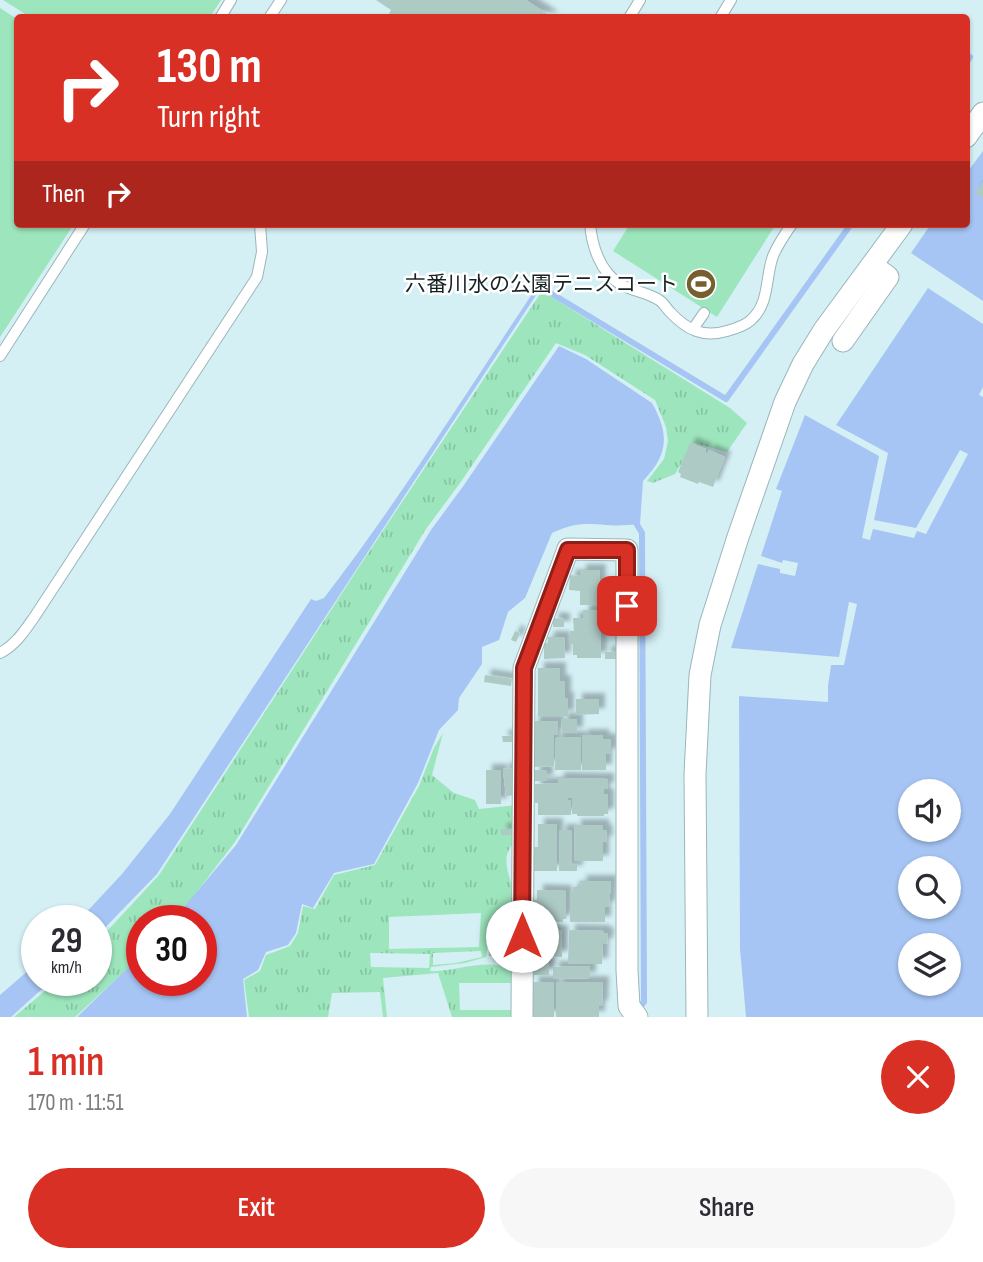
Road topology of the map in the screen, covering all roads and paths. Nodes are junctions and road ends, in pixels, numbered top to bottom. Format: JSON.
{"nodes":[{"id":1,"x":983,"y":113,"type":"edge"},
{"id":2,"x":970,"y":131,"type":"edge"},
{"id":3,"x":82,"y":228,"type":"edge"},
{"id":4,"x":260,"y":228,"type":"edge"},
{"id":5,"x":590,"y":228,"type":"edge"},
{"id":6,"x":785,"y":228,"type":"edge"},
{"id":7,"x":899,"y":228,"type":"edge"},
{"id":8,"x":872,"y":265,"type":"junction"},
{"id":9,"x":704,"y":313,"type":"dead end"},
{"id":10,"x":693,"y":330,"type":"junction"},
{"id":11,"x":844,"y":341,"type":"dead end"},
{"id":12,"x":0,"y":356,"type":"edge"},
{"id":13,"x":0,"y":653,"type":"edge"},
{"id":14,"x":522,"y":1017,"type":"edge"},
{"id":15,"x":637,"y":1017,"type":"edge"},
{"id":16,"x":696,"y":1017,"type":"edge"}],
"edges":[{"from":1,"to":2,"type":"street"},
{"from":3,"to":12,"type":"lane"},
{"from":4,"to":13,"type":"lane"},
{"from":5,"to":10,"type":"lane"},
{"from":6,"to":10,"type":"lane"},
{"from":7,"to":8,"type":"street"},
{"from":8,"to":11,"type":"street"},
{"from":8,"to":16,"type":"street"},
{"from":9,"to":10,"type":"lane"},
{"from":14,"to":15,"type":"street"}]}
